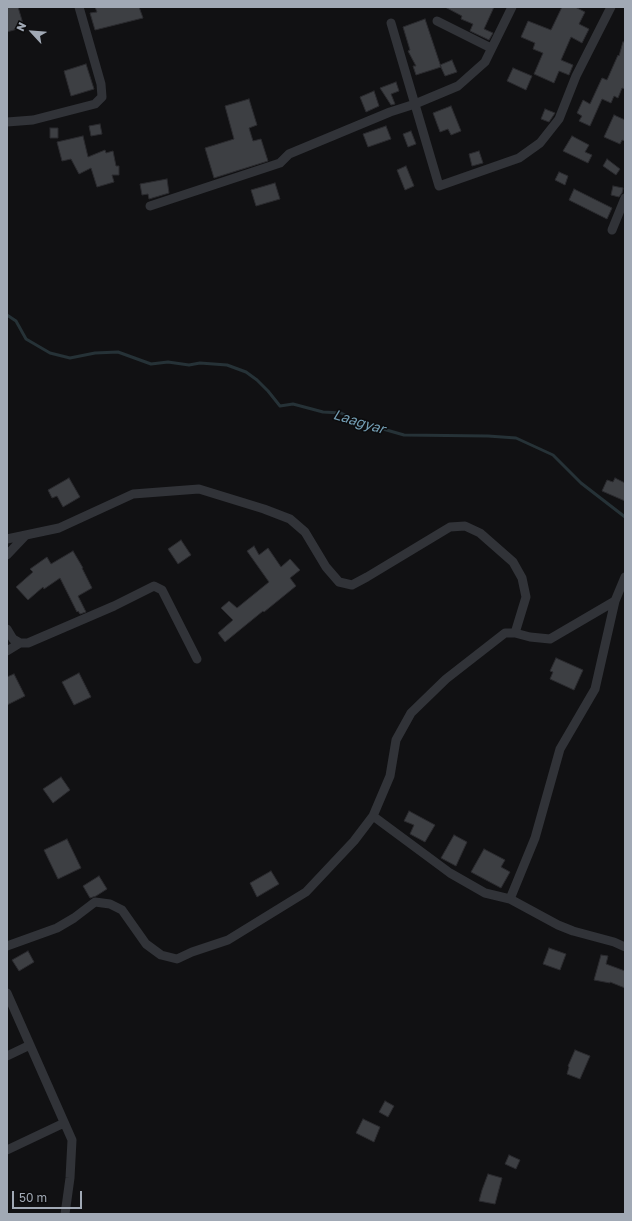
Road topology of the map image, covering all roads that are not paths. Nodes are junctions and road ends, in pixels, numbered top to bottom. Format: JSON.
{"nodes":[{"id":1,"x":79,"y":7,"type":"edge"},
{"id":2,"x":512,"y":7,"type":"edge"},
{"id":3,"x":611,"y":7,"type":"edge"},
{"id":4,"x":437,"y":21,"type":"dead end"},
{"id":5,"x":391,"y":23,"type":"dead end"},
{"id":6,"x":491,"y":48,"type":"junction"},
{"id":7,"x":415,"y":104,"type":"junction"},
{"id":8,"x":7,"y":122,"type":"edge"},
{"id":9,"x":625,"y":198,"type":"edge"},
{"id":10,"x":150,"y":206,"type":"dead end"},
{"id":11,"x":612,"y":230,"type":"dead end"},
{"id":12,"x":26,"y":535,"type":"junction"},
{"id":13,"x":7,"y":539,"type":"edge"},
{"id":14,"x":7,"y":555,"type":"edge"},
{"id":15,"x":625,"y":577,"type":"edge"},
{"id":16,"x":615,"y":601,"type":"junction"},
{"id":17,"x":7,"y":629,"type":"edge"},
{"id":18,"x":516,"y":633,"type":"junction"},
{"id":19,"x":20,"y":643,"type":"junction"},
{"id":20,"x":7,"y":651,"type":"edge"},
{"id":21,"x":197,"y":659,"type":"dead end"},
{"id":22,"x":373,"y":816,"type":"junction"},
{"id":23,"x":510,"y":899,"type":"junction"},
{"id":24,"x":7,"y":946,"type":"edge"},
{"id":25,"x":625,"y":947,"type":"edge"},
{"id":26,"x":7,"y":993,"type":"edge"},
{"id":27,"x":30,"y":1045,"type":"junction"},
{"id":28,"x":7,"y":1056,"type":"edge"},
{"id":29,"x":64,"y":1122,"type":"junction"},
{"id":30,"x":7,"y":1150,"type":"edge"},
{"id":31,"x":63,"y":1213,"type":"edge"}],
"edges":[{"from":1,"to":8,"type":"street"},
{"from":2,"to":6,"type":"street"},
{"from":3,"to":7,"type":"street"},
{"from":4,"to":6,"type":"street"},
{"from":5,"to":7,"type":"street"},
{"from":6,"to":7,"type":"street"},
{"from":7,"to":10,"type":"street"},
{"from":9,"to":11,"type":"street"},
{"from":12,"to":13,"type":"street"},
{"from":12,"to":14,"type":"street"},
{"from":12,"to":18,"type":"street"},
{"from":15,"to":16,"type":"street"},
{"from":16,"to":18,"type":"street"},
{"from":16,"to":23,"type":"street"},
{"from":17,"to":19,"type":"street"},
{"from":18,"to":22,"type":"street"},
{"from":19,"to":20,"type":"street"},
{"from":19,"to":21,"type":"street"},
{"from":22,"to":23,"type":"street"},
{"from":22,"to":24,"type":"street"},
{"from":23,"to":25,"type":"street"},
{"from":26,"to":27,"type":"street"},
{"from":27,"to":28,"type":"street"},
{"from":27,"to":29,"type":"street"},
{"from":29,"to":30,"type":"street"},
{"from":29,"to":31,"type":"street"}]}
